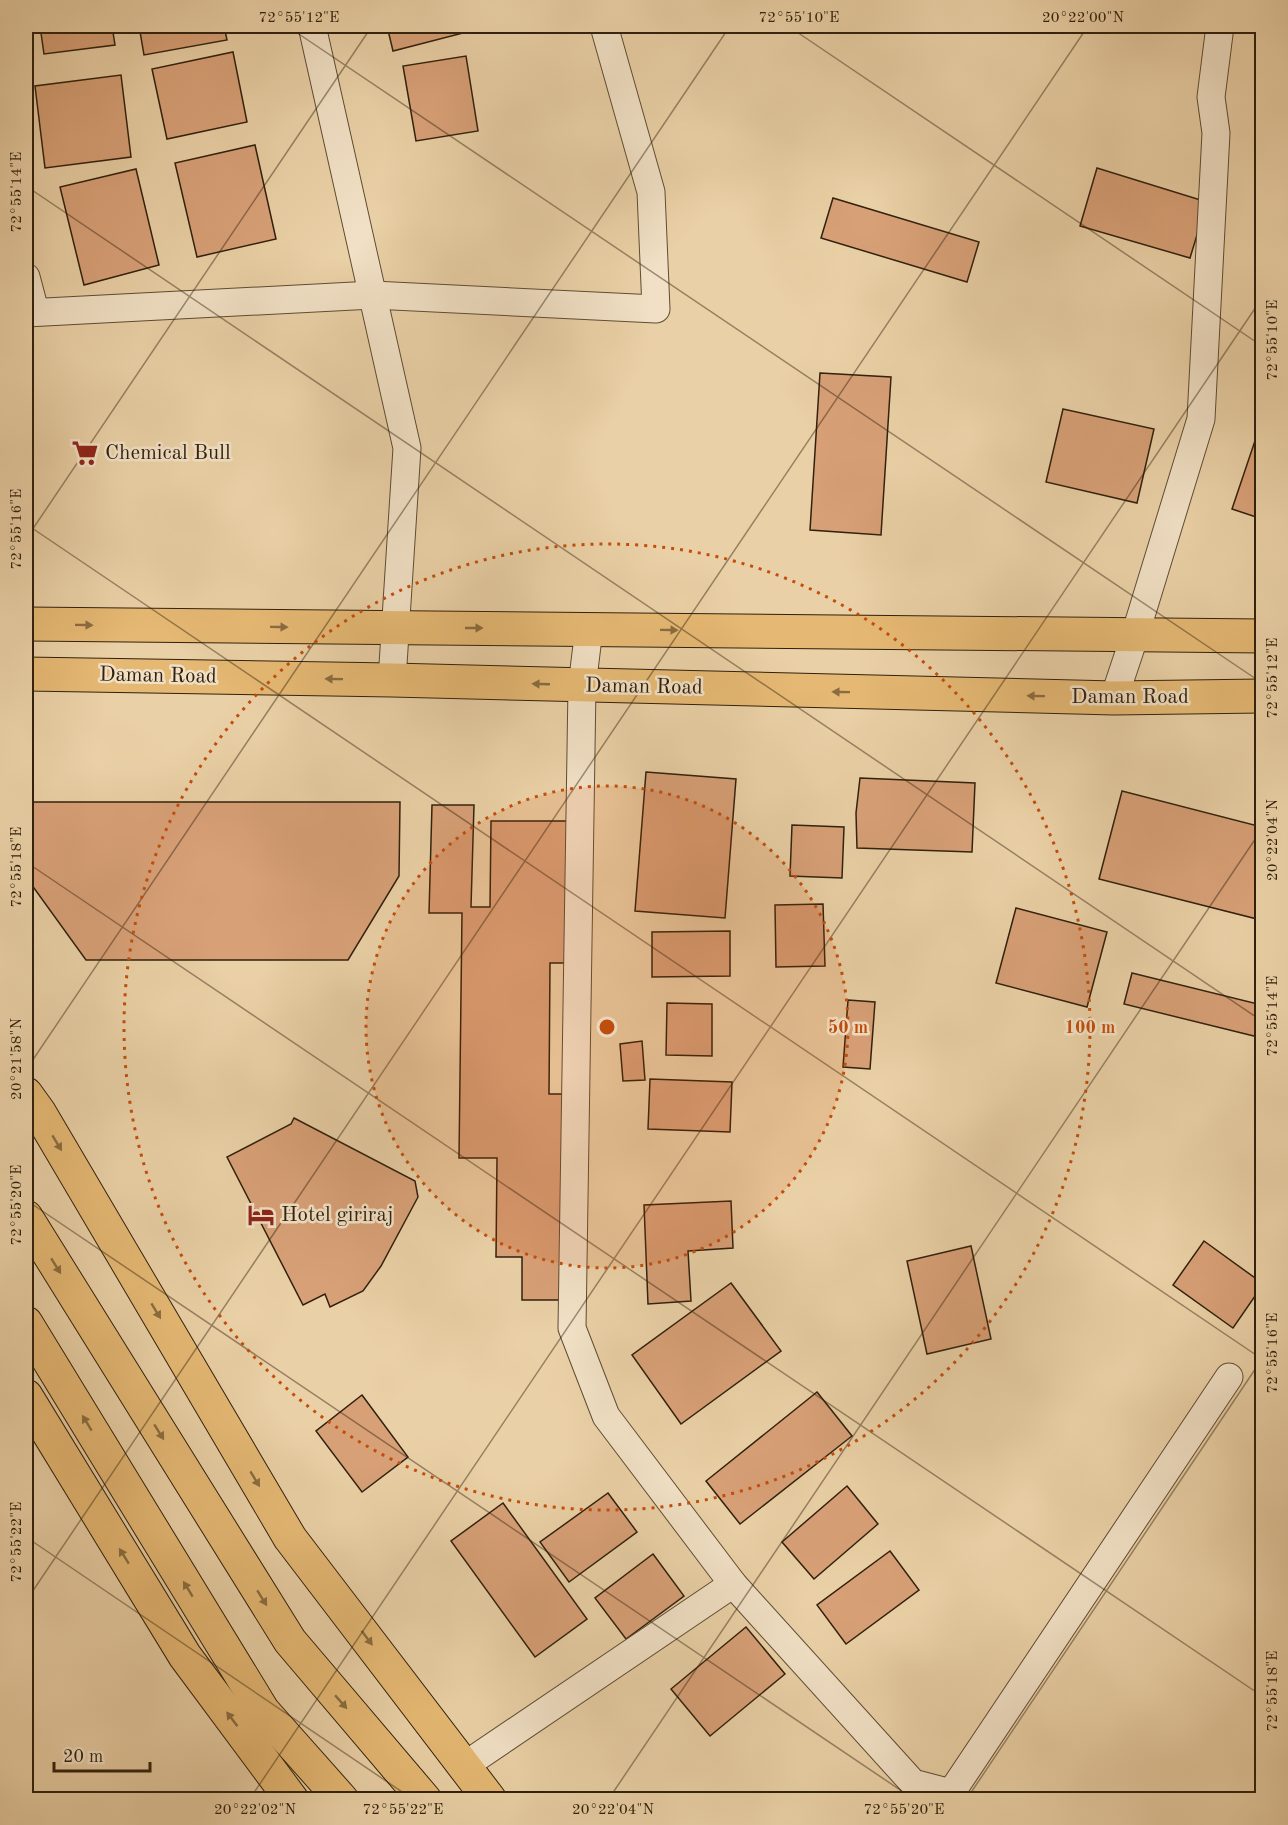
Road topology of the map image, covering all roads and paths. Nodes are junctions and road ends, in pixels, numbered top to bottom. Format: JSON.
{"nodes":[{"id":1,"x":312,"y":26,"type":"edge"},
{"id":2,"x":604,"y":26,"type":"edge"},
{"id":3,"x":1221,"y":26,"type":"edge"},
{"id":4,"x":26,"y":276,"type":"edge"},
{"id":5,"x":373,"y":295,"type":"junction"},
{"id":6,"x":30,"y":312,"type":"edge"},
{"id":7,"x":26,"y":624,"type":"edge"},
{"id":8,"x":395,"y":628,"type":"junction"},
{"id":9,"x":589,"y":629,"type":"junction"},
{"id":10,"x":1135,"y":635,"type":"junction"},
{"id":11,"x":1263,"y":636,"type":"edge"},
{"id":12,"x":26,"y":674,"type":"edge"},
{"id":13,"x":392,"y":680,"type":"junction"},
{"id":14,"x":582,"y":686,"type":"junction"},
{"id":15,"x":1263,"y":696,"type":"edge"},
{"id":16,"x":1114,"y":698,"type":"junction"},
{"id":17,"x":26,"y":1094,"type":"edge"},
{"id":18,"x":26,"y":1217,"type":"edge"},
{"id":19,"x":26,"y":1323,"type":"edge"},
{"id":20,"x":1229,"y":1377,"type":"dead end"},
{"id":21,"x":26,"y":1396,"type":"edge"},
{"id":22,"x":732,"y":1584,"type":"junction"},
{"id":23,"x":464,"y":1766,"type":"junction"},
{"id":24,"x":292,"y":1800,"type":"edge"},
{"id":25,"x":342,"y":1800,"type":"edge"},
{"id":26,"x":425,"y":1800,"type":"edge"},
{"id":27,"x":490,"y":1800,"type":"edge"}],
"edges":[{"from":1,"to":5,"type":"street"},
{"from":2,"to":5,"type":"street"},
{"from":3,"to":10,"type":"street"},
{"from":4,"to":6,"type":"street"},
{"from":5,"to":6,"type":"street"},
{"from":5,"to":8,"type":"street"},
{"from":7,"to":8,"type":"main road","one_way":true},
{"from":8,"to":9,"type":"main road","one_way":true},
{"from":8,"to":13,"type":"street"},
{"from":9,"to":10,"type":"main road","one_way":true},
{"from":9,"to":14,"type":"street"},
{"from":10,"to":11,"type":"main road"},
{"from":10,"to":16,"type":"street"},
{"from":13,"to":12,"type":"main road","name":"Daman Road","one_way":true},
{"from":14,"to":13,"type":"main road","name":"Daman Road","one_way":true},
{"from":16,"to":14,"type":"main road","name":"Daman Road","one_way":true},
{"from":14,"to":22,"type":"street"},
{"from":15,"to":16,"type":"main road","name":"Daman Road"},
{"from":17,"to":23,"type":"main road","one_way":true},
{"from":18,"to":26,"type":"main road","one_way":true},
{"from":25,"to":19,"type":"main road","one_way":true},
{"from":20,"to":22,"type":"street"},
{"from":24,"to":21,"type":"main road","one_way":true},
{"from":22,"to":23,"type":"street"},
{"from":23,"to":27,"type":"main road"}]}
